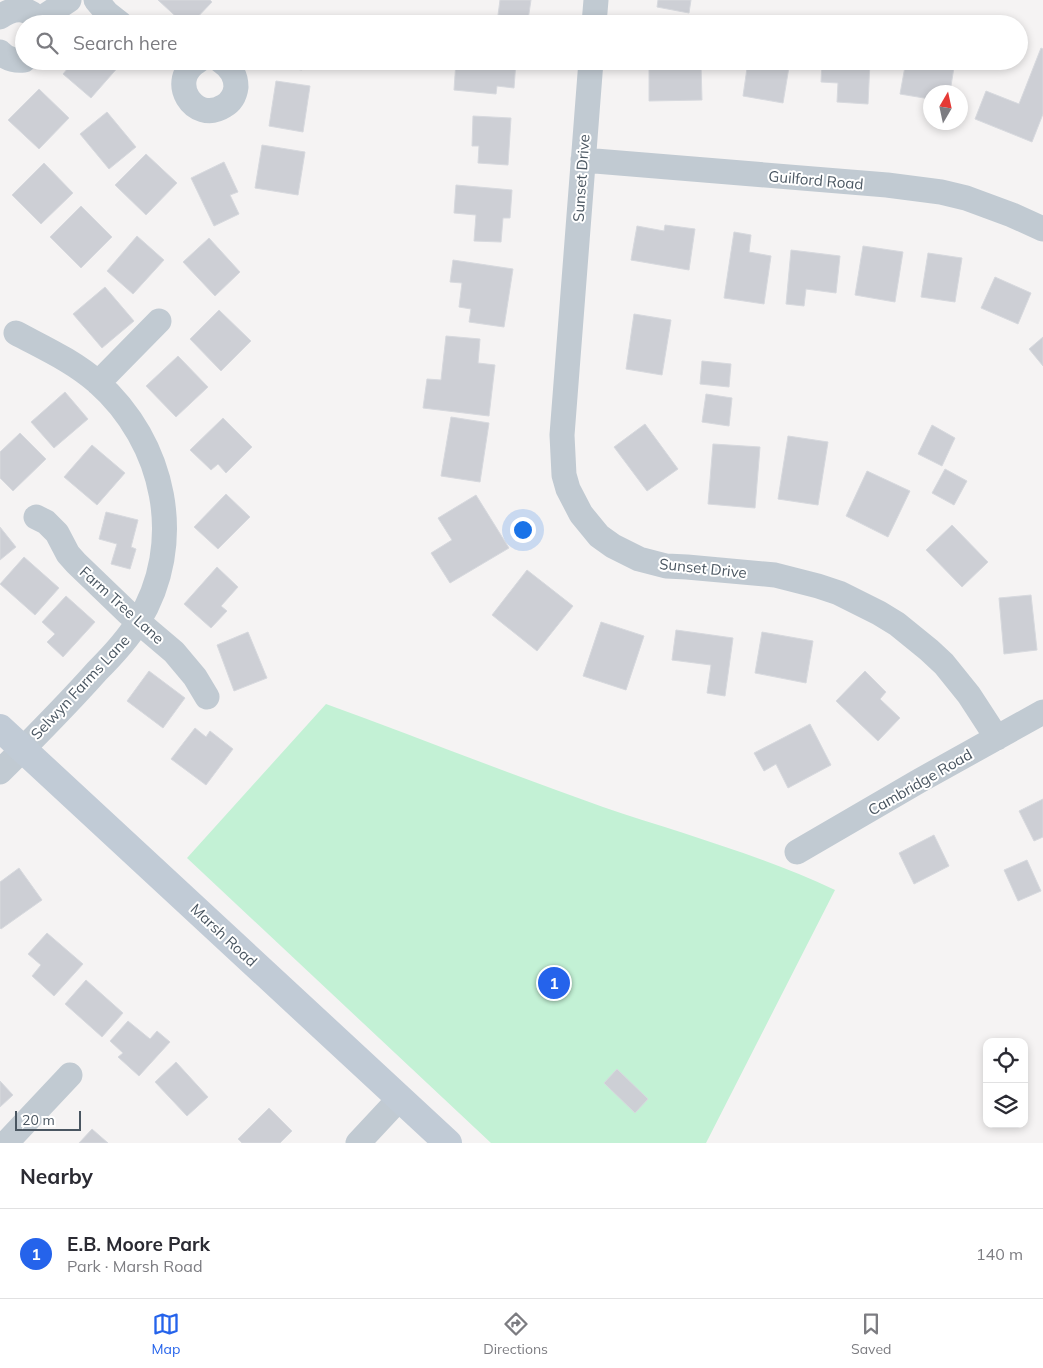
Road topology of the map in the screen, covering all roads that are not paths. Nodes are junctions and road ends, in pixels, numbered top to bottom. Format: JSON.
{"nodes":[{"id":1,"x":69,"y":0,"type":"edge"},
{"id":2,"x":96,"y":0,"type":"edge"},
{"id":3,"x":596,"y":0,"type":"edge"},
{"id":4,"x":33,"y":15,"type":"edge"},
{"id":5,"x":49,"y":15,"type":"edge"},
{"id":6,"x":110,"y":15,"type":"edge"},
{"id":7,"x":595,"y":15,"type":"edge"},
{"id":8,"x":0,"y":17,"type":"edge"},
{"id":9,"x":0,"y":52,"type":"edge"},
{"id":10,"x":15,"y":60,"type":"edge"},
{"id":11,"x":186,"y":70,"type":"edge"},
{"id":12,"x":231,"y":70,"type":"edge"},
{"id":13,"x":590,"y":70,"type":"edge"},
{"id":14,"x":583,"y":160,"type":"junction"},
{"id":15,"x":1043,"y":229,"type":"edge"},
{"id":16,"x":159,"y":320,"type":"dead end"},
{"id":17,"x":16,"y":333,"type":"dead end"},
{"id":18,"x":98,"y":383,"type":"junction"},
{"id":19,"x":36,"y":517,"type":"dead end"},
{"id":20,"x":139,"y":622,"type":"junction"},
{"id":21,"x":207,"y":697,"type":"dead end"},
{"id":22,"x":1043,"y":712,"type":"edge"},
{"id":23,"x":0,"y":728,"type":"edge"},
{"id":24,"x":997,"y":738,"type":"junction"},
{"id":25,"x":22,"y":749,"type":"junction"},
{"id":26,"x":0,"y":772,"type":"edge"},
{"id":27,"x":797,"y":852,"type":"dead end"},
{"id":28,"x":70,"y":1076,"type":"dead end"},
{"id":29,"x":400,"y":1098,"type":"junction"},
{"id":30,"x":6,"y":1143,"type":"edge"},
{"id":31,"x":358,"y":1143,"type":"edge"},
{"id":32,"x":448,"y":1143,"type":"edge"}],
"edges":[{"from":1,"to":5,"type":"street"},
{"from":2,"to":6,"type":"street"},
{"from":3,"to":7,"type":"street"},
{"from":4,"to":8,"type":"street"},
{"from":9,"to":10,"type":"street"},
{"from":11,"to":12,"type":"street"},
{"from":13,"to":14,"type":"street","name":"Sunset Drive"},
{"from":14,"to":15,"type":"street","name":"Guilford Road"},
{"from":14,"to":24,"type":"street","name":"Sunset Drive"},
{"from":16,"to":18,"type":"street"},
{"from":17,"to":18,"type":"street","name":"Selwyn Farms Lane"},
{"from":18,"to":20,"type":"street","name":"Selwyn Farms Lane"},
{"from":19,"to":20,"type":"street","name":"Farm Tree Lane"},
{"from":20,"to":21,"type":"street","name":"Farm Tree Lane"},
{"from":20,"to":25,"type":"street","name":"Selwyn Farms Lane"},
{"from":22,"to":24,"type":"street","name":"Cambridge Road"},
{"from":23,"to":25,"type":"street","name":"Marsh Road"},
{"from":24,"to":27,"type":"street","name":"Cambridge Road"},
{"from":25,"to":26,"type":"street","name":"Selwyn Farms Lane"},
{"from":25,"to":29,"type":"street","name":"Marsh Road"},
{"from":28,"to":30,"type":"street"},
{"from":29,"to":31,"type":"street"},
{"from":29,"to":32,"type":"street","name":"Marsh Road"}]}
